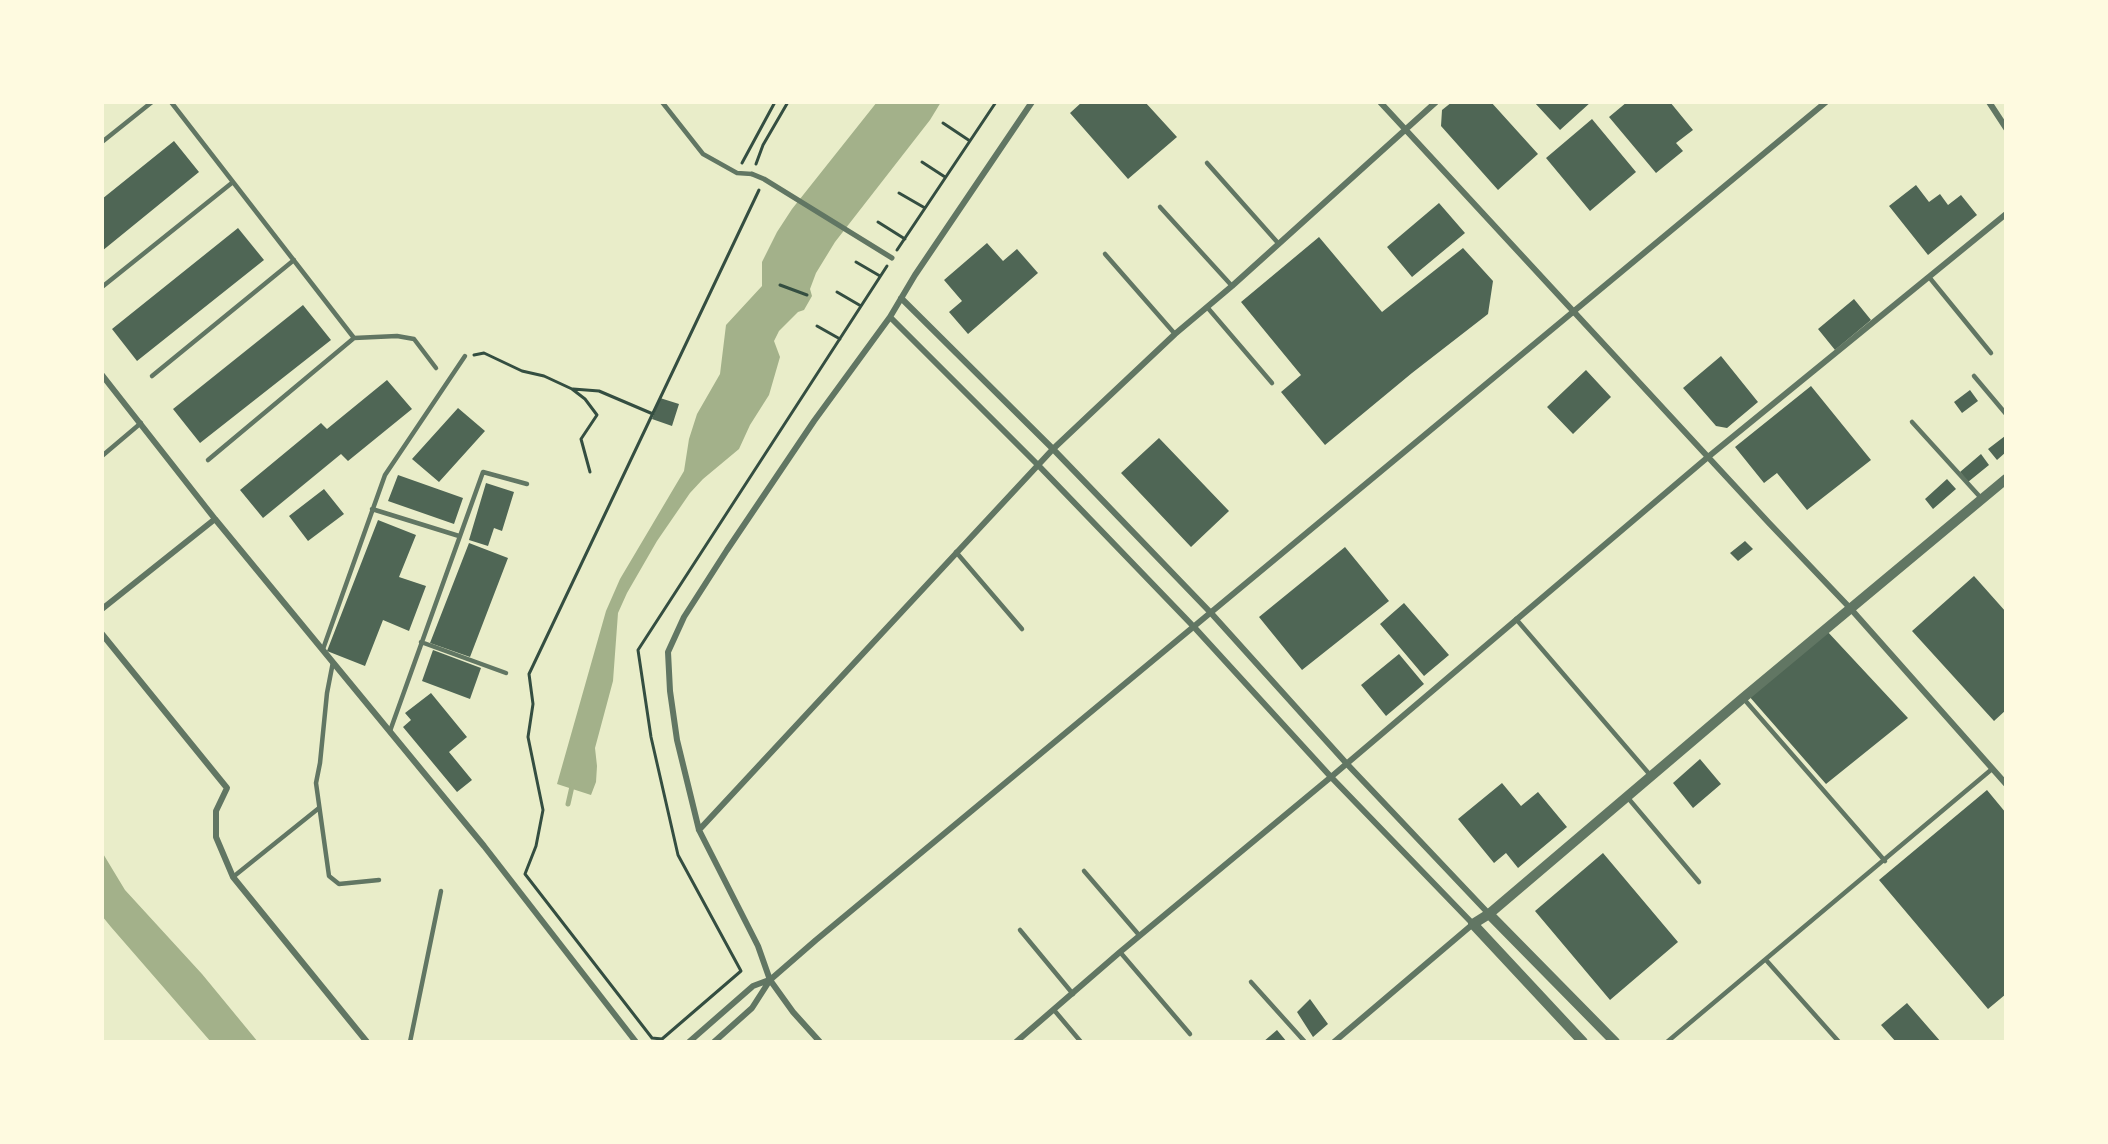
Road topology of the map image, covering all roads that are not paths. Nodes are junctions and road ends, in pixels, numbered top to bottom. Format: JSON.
{"nodes":[{"id":1,"x":152,"y":102,"type":"edge"},
{"id":2,"x":171,"y":102,"type":"edge"},
{"id":3,"x":662,"y":102,"type":"edge"},
{"id":4,"x":1032,"y":102,"type":"edge"},
{"id":5,"x":1380,"y":102,"type":"edge"},
{"id":6,"x":1436,"y":102,"type":"edge"},
{"id":7,"x":1826,"y":102,"type":"edge"},
{"id":8,"x":1989,"y":102,"type":"edge"},
{"id":9,"x":2006,"y":128,"type":"edge"},
{"id":10,"x":1405,"y":129,"type":"junction"},
{"id":11,"x":102,"y":142,"type":"edge"},
{"id":12,"x":1207,"y":163,"type":"dead end"},
{"id":13,"x":752,"y":174,"type":"joint"},
{"id":14,"x":233,"y":182,"type":"junction"},
{"id":15,"x":1160,"y":207,"type":"dead end"},
{"id":16,"x":2006,"y":214,"type":"edge"},
{"id":17,"x":1278,"y":243,"type":"junction"},
{"id":18,"x":1105,"y":254,"type":"dead end"},
{"id":19,"x":892,"y":258,"type":"road end"},
{"id":20,"x":294,"y":260,"type":"junction"},
{"id":21,"x":1929,"y":277,"type":"junction"},
{"id":22,"x":1232,"y":286,"type":"junction"},
{"id":23,"x":102,"y":287,"type":"edge"},
{"id":24,"x":900,"y":298,"type":"junction"},
{"id":25,"x":1207,"y":307,"type":"junction"},
{"id":26,"x":1575,"y":312,"type":"junction"},
{"id":27,"x":890,"y":317,"type":"junction"},
{"id":28,"x":1175,"y":334,"type":"junction"},
{"id":29,"x":354,"y":338,"type":"junction"},
{"id":30,"x":1990,"y":353,"type":"dead end"},
{"id":31,"x":465,"y":356,"type":"road end"},
{"id":32,"x":436,"y":368,"type":"dead end"},
{"id":33,"x":102,"y":375,"type":"edge"},
{"id":34,"x":152,"y":376,"type":"dead end"},
{"id":35,"x":1974,"y":376,"type":"dead end"},
{"id":36,"x":1272,"y":383,"type":"dead end"},
{"id":37,"x":2006,"y":414,"type":"edge"},
{"id":38,"x":1912,"y":422,"type":"dead end"},
{"id":39,"x":141,"y":423,"type":"junction"},
{"id":40,"x":1053,"y":449,"type":"junction"},
{"id":41,"x":102,"y":456,"type":"edge"},
{"id":42,"x":1708,"y":457,"type":"junction"},
{"id":43,"x":208,"y":460,"type":"dead end"},
{"id":44,"x":1038,"y":465,"type":"junction"},
{"id":45,"x":2006,"y":479,"type":"edge"},
{"id":46,"x":527,"y":484,"type":"dead end"},
{"id":47,"x":1982,"y":500,"type":"junction"},
{"id":48,"x":372,"y":510,"type":"junction"},
{"id":49,"x":215,"y":519,"type":"junction"},
{"id":50,"x":459,"y":536,"type":"junction"},
{"id":51,"x":956,"y":552,"type":"junction"},
{"id":52,"x":1850,"y":608,"type":"junction"},
{"id":53,"x":102,"y":609,"type":"edge"},
{"id":54,"x":1211,"y":613,"type":"junction"},
{"id":55,"x":1516,"y":619,"type":"junction"},
{"id":56,"x":1194,"y":627,"type":"junction"},
{"id":57,"x":1022,"y":629,"type":"dead end"},
{"id":58,"x":102,"y":634,"type":"edge"},
{"id":59,"x":421,"y":642,"type":"junction"},
{"id":60,"x":323,"y":649,"type":"junction"},
{"id":61,"x":333,"y":662,"type":"junction"},
{"id":62,"x":506,"y":673,"type":"dead end"},
{"id":63,"x":1743,"y":698,"type":"junction"},
{"id":64,"x":390,"y":731,"type":"junction"},
{"id":65,"x":1347,"y":764,"type":"junction"},
{"id":66,"x":1992,"y":770,"type":"junction"},
{"id":67,"x":1651,"y":776,"type":"junction"},
{"id":68,"x":1331,"y":777,"type":"junction"},
{"id":69,"x":2006,"y":784,"type":"edge"},
{"id":70,"x":1627,"y":796,"type":"junction"},
{"id":71,"x":318,"y":808,"type":"junction"},
{"id":72,"x":699,"y":830,"type":"junction"},
{"id":73,"x":1885,"y":861,"type":"junction"},
{"id":74,"x":1084,"y":871,"type":"dead end"},
{"id":75,"x":233,"y":877,"type":"junction"},
{"id":76,"x":379,"y":880,"type":"dead end"},
{"id":77,"x":1699,"y":882,"type":"dead end"},
{"id":78,"x":441,"y":891,"type":"dead end"},
{"id":79,"x":1489,"y":914,"type":"junction"},
{"id":80,"x":1473,"y":924,"type":"junction"},
{"id":81,"x":1020,"y":930,"type":"dead end"},
{"id":82,"x":1139,"y":935,"type":"junction"},
{"id":83,"x":1120,"y":951,"type":"junction"},
{"id":84,"x":1766,"y":960,"type":"junction"},
{"id":85,"x":770,"y":980,"type":"junction"},
{"id":86,"x":1251,"y":982,"type":"dead end"},
{"id":87,"x":1073,"y":994,"type":"junction"},
{"id":88,"x":1054,"y":1010,"type":"junction"},
{"id":89,"x":1190,"y":1034,"type":"dead end"},
{"id":90,"x":367,"y":1042,"type":"edge"},
{"id":91,"x":410,"y":1042,"type":"edge"},
{"id":92,"x":636,"y":1042,"type":"edge"},
{"id":93,"x":689,"y":1042,"type":"edge"},
{"id":94,"x":714,"y":1042,"type":"edge"},
{"id":95,"x":820,"y":1042,"type":"edge"},
{"id":96,"x":1016,"y":1042,"type":"edge"},
{"id":97,"x":1081,"y":1042,"type":"edge"},
{"id":98,"x":1305,"y":1042,"type":"edge"},
{"id":99,"x":1334,"y":1042,"type":"edge"},
{"id":100,"x":1583,"y":1042,"type":"edge"},
{"id":101,"x":1615,"y":1042,"type":"edge"},
{"id":102,"x":1667,"y":1042,"type":"edge"},
{"id":103,"x":1839,"y":1042,"type":"edge"}],
"edges":[{"from":1,"to":11,"type":"lane"},
{"from":2,"to":14,"type":"lane"},
{"from":3,"to":13,"type":"lane"},
{"from":4,"to":24,"type":"street"},
{"from":5,"to":10,"type":"street"},
{"from":6,"to":10,"type":"street"},
{"from":7,"to":26,"type":"street"},
{"from":8,"to":9,"type":"street"},
{"from":10,"to":17,"type":"street"},
{"from":10,"to":26,"type":"street"},
{"from":12,"to":17,"type":"lane"},
{"from":13,"to":19,"type":"street"},
{"from":14,"to":20,"type":"lane"},
{"from":14,"to":23,"type":"lane"},
{"from":15,"to":22,"type":"lane"},
{"from":16,"to":21,"type":"street"},
{"from":17,"to":22,"type":"street"},
{"from":18,"to":28,"type":"lane"},
{"from":20,"to":29,"type":"lane"},
{"from":20,"to":34,"type":"lane"},
{"from":21,"to":30,"type":"lane"},
{"from":21,"to":42,"type":"street"},
{"from":22,"to":25,"type":"street"},
{"from":24,"to":27,"type":"street"},
{"from":24,"to":40,"type":"street"},
{"from":25,"to":28,"type":"street"},
{"from":25,"to":36,"type":"lane"},
{"from":26,"to":42,"type":"street"},
{"from":26,"to":54,"type":"street"},
{"from":27,"to":44,"type":"street"},
{"from":27,"to":72,"type":"street"},
{"from":28,"to":40,"type":"street"},
{"from":29,"to":32,"type":"lane"},
{"from":29,"to":43,"type":"lane"},
{"from":31,"to":48,"type":"lane"},
{"from":33,"to":39,"type":"street"},
{"from":35,"to":37,"type":"lane"},
{"from":38,"to":47,"type":"lane"},
{"from":39,"to":41,"type":"lane"},
{"from":39,"to":49,"type":"street"},
{"from":40,"to":44,"type":"street"},
{"from":40,"to":54,"type":"street"},
{"from":42,"to":52,"type":"street"},
{"from":42,"to":55,"type":"street"},
{"from":44,"to":51,"type":"street"},
{"from":44,"to":56,"type":"street"},
{"from":45,"to":47,"type":"street"},
{"from":46,"to":50,"type":"lane"},
{"from":47,"to":52,"type":"street"},
{"from":48,"to":50,"type":"lane"},
{"from":48,"to":60,"type":"lane"},
{"from":49,"to":53,"type":"street"},
{"from":49,"to":60,"type":"street"},
{"from":50,"to":59,"type":"lane"},
{"from":51,"to":57,"type":"lane"},
{"from":51,"to":72,"type":"street"},
{"from":52,"to":63,"type":"street"},
{"from":52,"to":66,"type":"street"},
{"from":54,"to":56,"type":"street"},
{"from":54,"to":65,"type":"street"},
{"from":55,"to":65,"type":"street"},
{"from":55,"to":67,"type":"lane"},
{"from":56,"to":68,"type":"street"},
{"from":56,"to":85,"type":"street"},
{"from":58,"to":75,"type":"street"},
{"from":59,"to":62,"type":"lane"},
{"from":59,"to":64,"type":"lane"},
{"from":60,"to":61,"type":"street"},
{"from":61,"to":64,"type":"street"},
{"from":61,"to":71,"type":"lane"},
{"from":63,"to":67,"type":"street"},
{"from":63,"to":73,"type":"lane"},
{"from":64,"to":92,"type":"street"},
{"from":65,"to":68,"type":"street"},
{"from":65,"to":79,"type":"street"},
{"from":66,"to":69,"type":"street"},
{"from":66,"to":73,"type":"lane"},
{"from":67,"to":70,"type":"street"},
{"from":68,"to":80,"type":"street"},
{"from":68,"to":82,"type":"street"},
{"from":70,"to":77,"type":"lane"},
{"from":70,"to":79,"type":"street"},
{"from":71,"to":75,"type":"lane"},
{"from":71,"to":76,"type":"lane"},
{"from":72,"to":85,"type":"street"},
{"from":73,"to":84,"type":"lane"},
{"from":74,"to":82,"type":"lane"},
{"from":75,"to":90,"type":"street"},
{"from":78,"to":91,"type":"lane"},
{"from":79,"to":80,"type":"street"},
{"from":79,"to":101,"type":"street"},
{"from":80,"to":99,"type":"street"},
{"from":80,"to":100,"type":"street"},
{"from":81,"to":87,"type":"lane"},
{"from":82,"to":83,"type":"street"},
{"from":83,"to":87,"type":"street"},
{"from":83,"to":89,"type":"lane"},
{"from":84,"to":102,"type":"lane"},
{"from":84,"to":103,"type":"lane"},
{"from":85,"to":93,"type":"street"},
{"from":85,"to":94,"type":"street"},
{"from":85,"to":95,"type":"street"},
{"from":86,"to":98,"type":"lane"},
{"from":87,"to":88,"type":"street"},
{"from":88,"to":96,"type":"street"},
{"from":88,"to":97,"type":"lane"}]}
